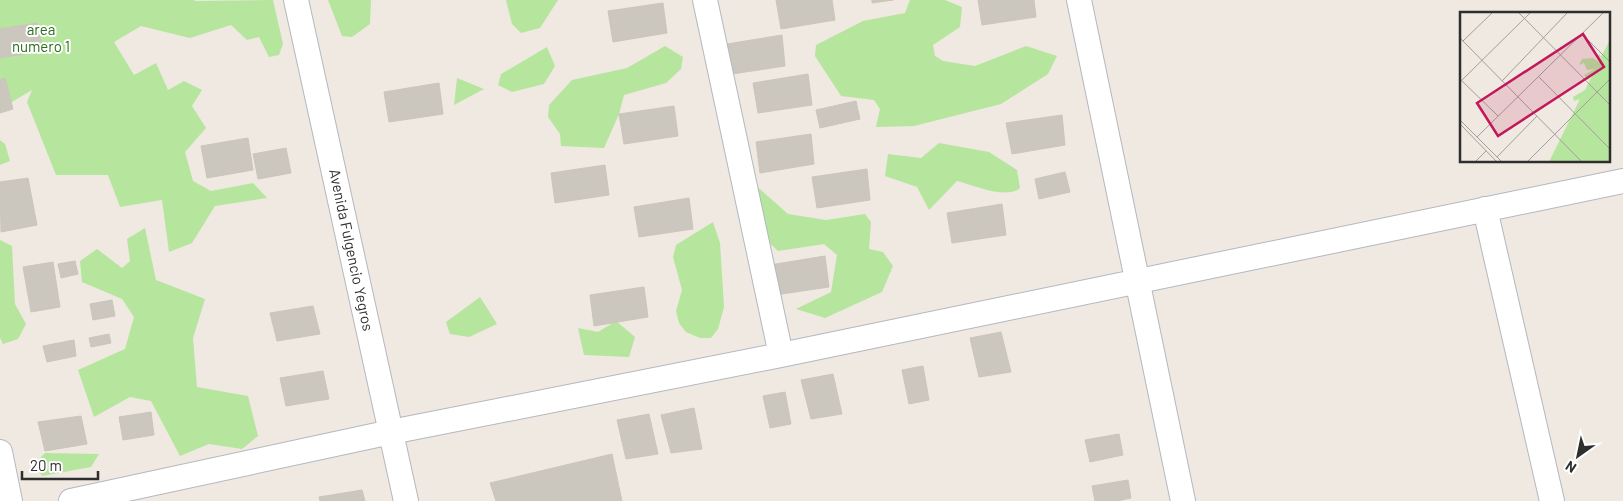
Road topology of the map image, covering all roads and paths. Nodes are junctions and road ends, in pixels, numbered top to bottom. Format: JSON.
{"nodes":[{"id":1,"x":296,"y":0,"type":"edge"},
{"id":2,"x":705,"y":0,"type":"edge"},
{"id":3,"x":1080,"y":0,"type":"edge"},
{"id":4,"x":1623,"y":181,"type":"edge"},
{"id":5,"x":1485,"y":209,"type":"junction"},
{"id":6,"x":1138,"y":281,"type":"junction"},
{"id":7,"x":781,"y":354,"type":"junction"},
{"id":8,"x":391,"y":432,"type":"junction"},
{"id":9,"x":0,"y":452,"type":"edge"},
{"id":10,"x":10,"y":501,"type":"edge"},
{"id":11,"x":71,"y":501,"type":"edge"},
{"id":12,"x":406,"y":501,"type":"edge"},
{"id":13,"x":1183,"y":501,"type":"edge"},
{"id":14,"x":1552,"y":501,"type":"edge"}],
"edges":[{"from":1,"to":8,"type":"street","name":"Avenida Fulgencio Yegros"},
{"from":2,"to":7,"type":"street"},
{"from":3,"to":6,"type":"street"},
{"from":4,"to":5,"type":"street"},
{"from":5,"to":6,"type":"street"},
{"from":5,"to":14,"type":"street"},
{"from":6,"to":7,"type":"street"},
{"from":6,"to":13,"type":"street"},
{"from":7,"to":8,"type":"street"},
{"from":8,"to":11,"type":"street"},
{"from":8,"to":12,"type":"street","name":"Avenida Fulgencio Yegros"},
{"from":9,"to":10,"type":"street"}]}
